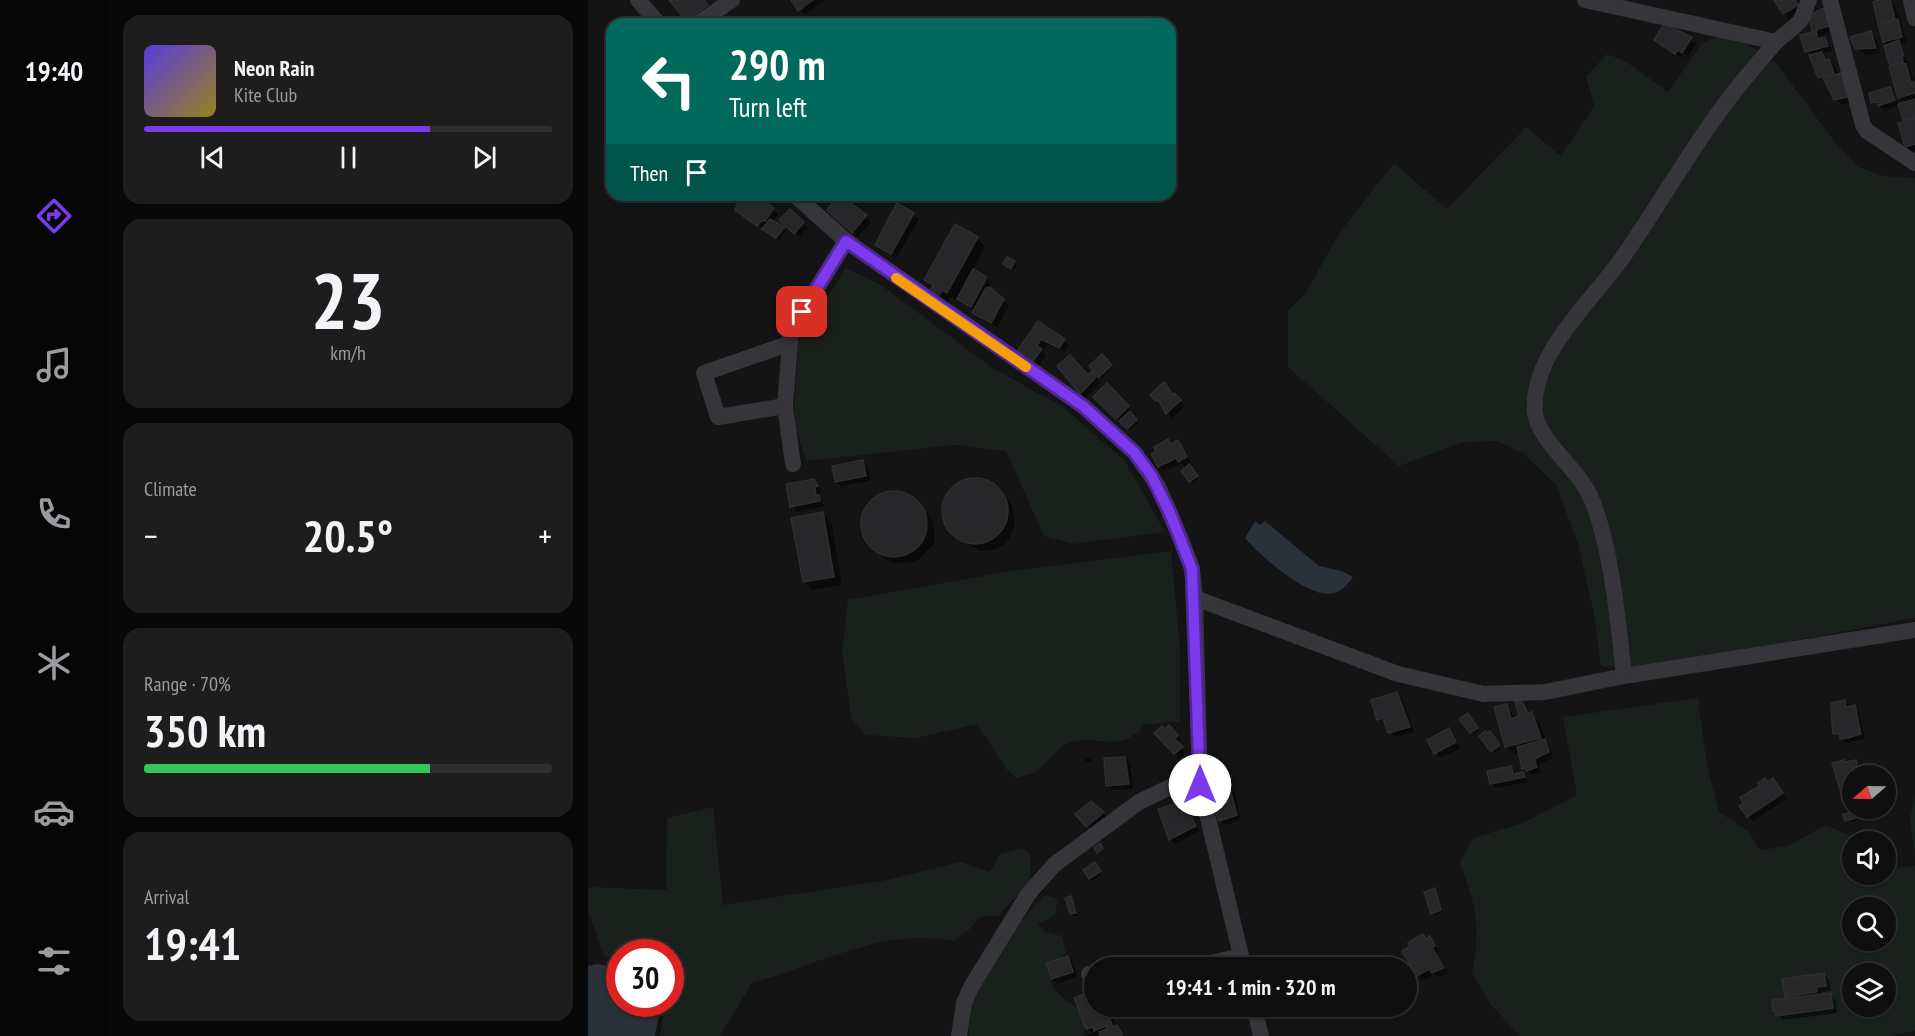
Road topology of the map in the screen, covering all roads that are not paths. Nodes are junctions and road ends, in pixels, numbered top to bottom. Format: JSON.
{"nodes":[{"id":1,"x":638,"y":0,"type":"edge"},
{"id":2,"x":732,"y":0,"type":"edge"},
{"id":3,"x":1585,"y":0,"type":"edge"},
{"id":4,"x":1809,"y":0,"type":"edge"},
{"id":5,"x":1830,"y":0,"type":"edge"},
{"id":6,"x":1911,"y":0,"type":"edge"},
{"id":7,"x":653,"y":18,"type":"edge"},
{"id":8,"x":706,"y":18,"type":"edge"},
{"id":9,"x":1915,"y":18,"type":"edge"},
{"id":10,"x":1776,"y":42,"type":"junction"},
{"id":11,"x":1915,"y":164,"type":"edge"},
{"id":12,"x":802,"y":201,"type":"edge"},
{"id":13,"x":846,"y":241,"type":"junction"},
{"id":14,"x":788,"y":344,"type":"junction"},
{"id":15,"x":785,"y":406,"type":"junction"},
{"id":16,"x":794,"y":464,"type":"dead end"},
{"id":17,"x":1195,"y":598,"type":"junction"},
{"id":18,"x":1915,"y":630,"type":"edge"},
{"id":19,"x":1624,"y":676,"type":"junction"},
{"id":20,"x":1199,"y":773,"type":"junction"},
{"id":21,"x":1242,"y":957,"type":"edge"},
{"id":22,"x":1257,"y":1017,"type":"edge"},
{"id":23,"x":959,"y":1036,"type":"edge"},
{"id":24,"x":1261,"y":1036,"type":"edge"}],
"edges":[{"from":1,"to":7,"type":"street"},
{"from":2,"to":8,"type":"street"},
{"from":3,"to":10,"type":"street"},
{"from":4,"to":10,"type":"street"},
{"from":5,"to":11,"type":"street"},
{"from":6,"to":9,"type":"street"},
{"from":10,"to":19,"type":"street"},
{"from":12,"to":13,"type":"street"},
{"from":13,"to":14,"type":"street"},
{"from":13,"to":17,"type":"street"},
{"from":14,"to":15,"type":"street"},
{"from":14,"to":15,"type":"street"},
{"from":15,"to":16,"type":"street"},
{"from":17,"to":19,"type":"street"},
{"from":17,"to":20,"type":"street"},
{"from":18,"to":19,"type":"street"},
{"from":20,"to":21,"type":"street"},
{"from":20,"to":23,"type":"street"},
{"from":22,"to":24,"type":"street"}]}
